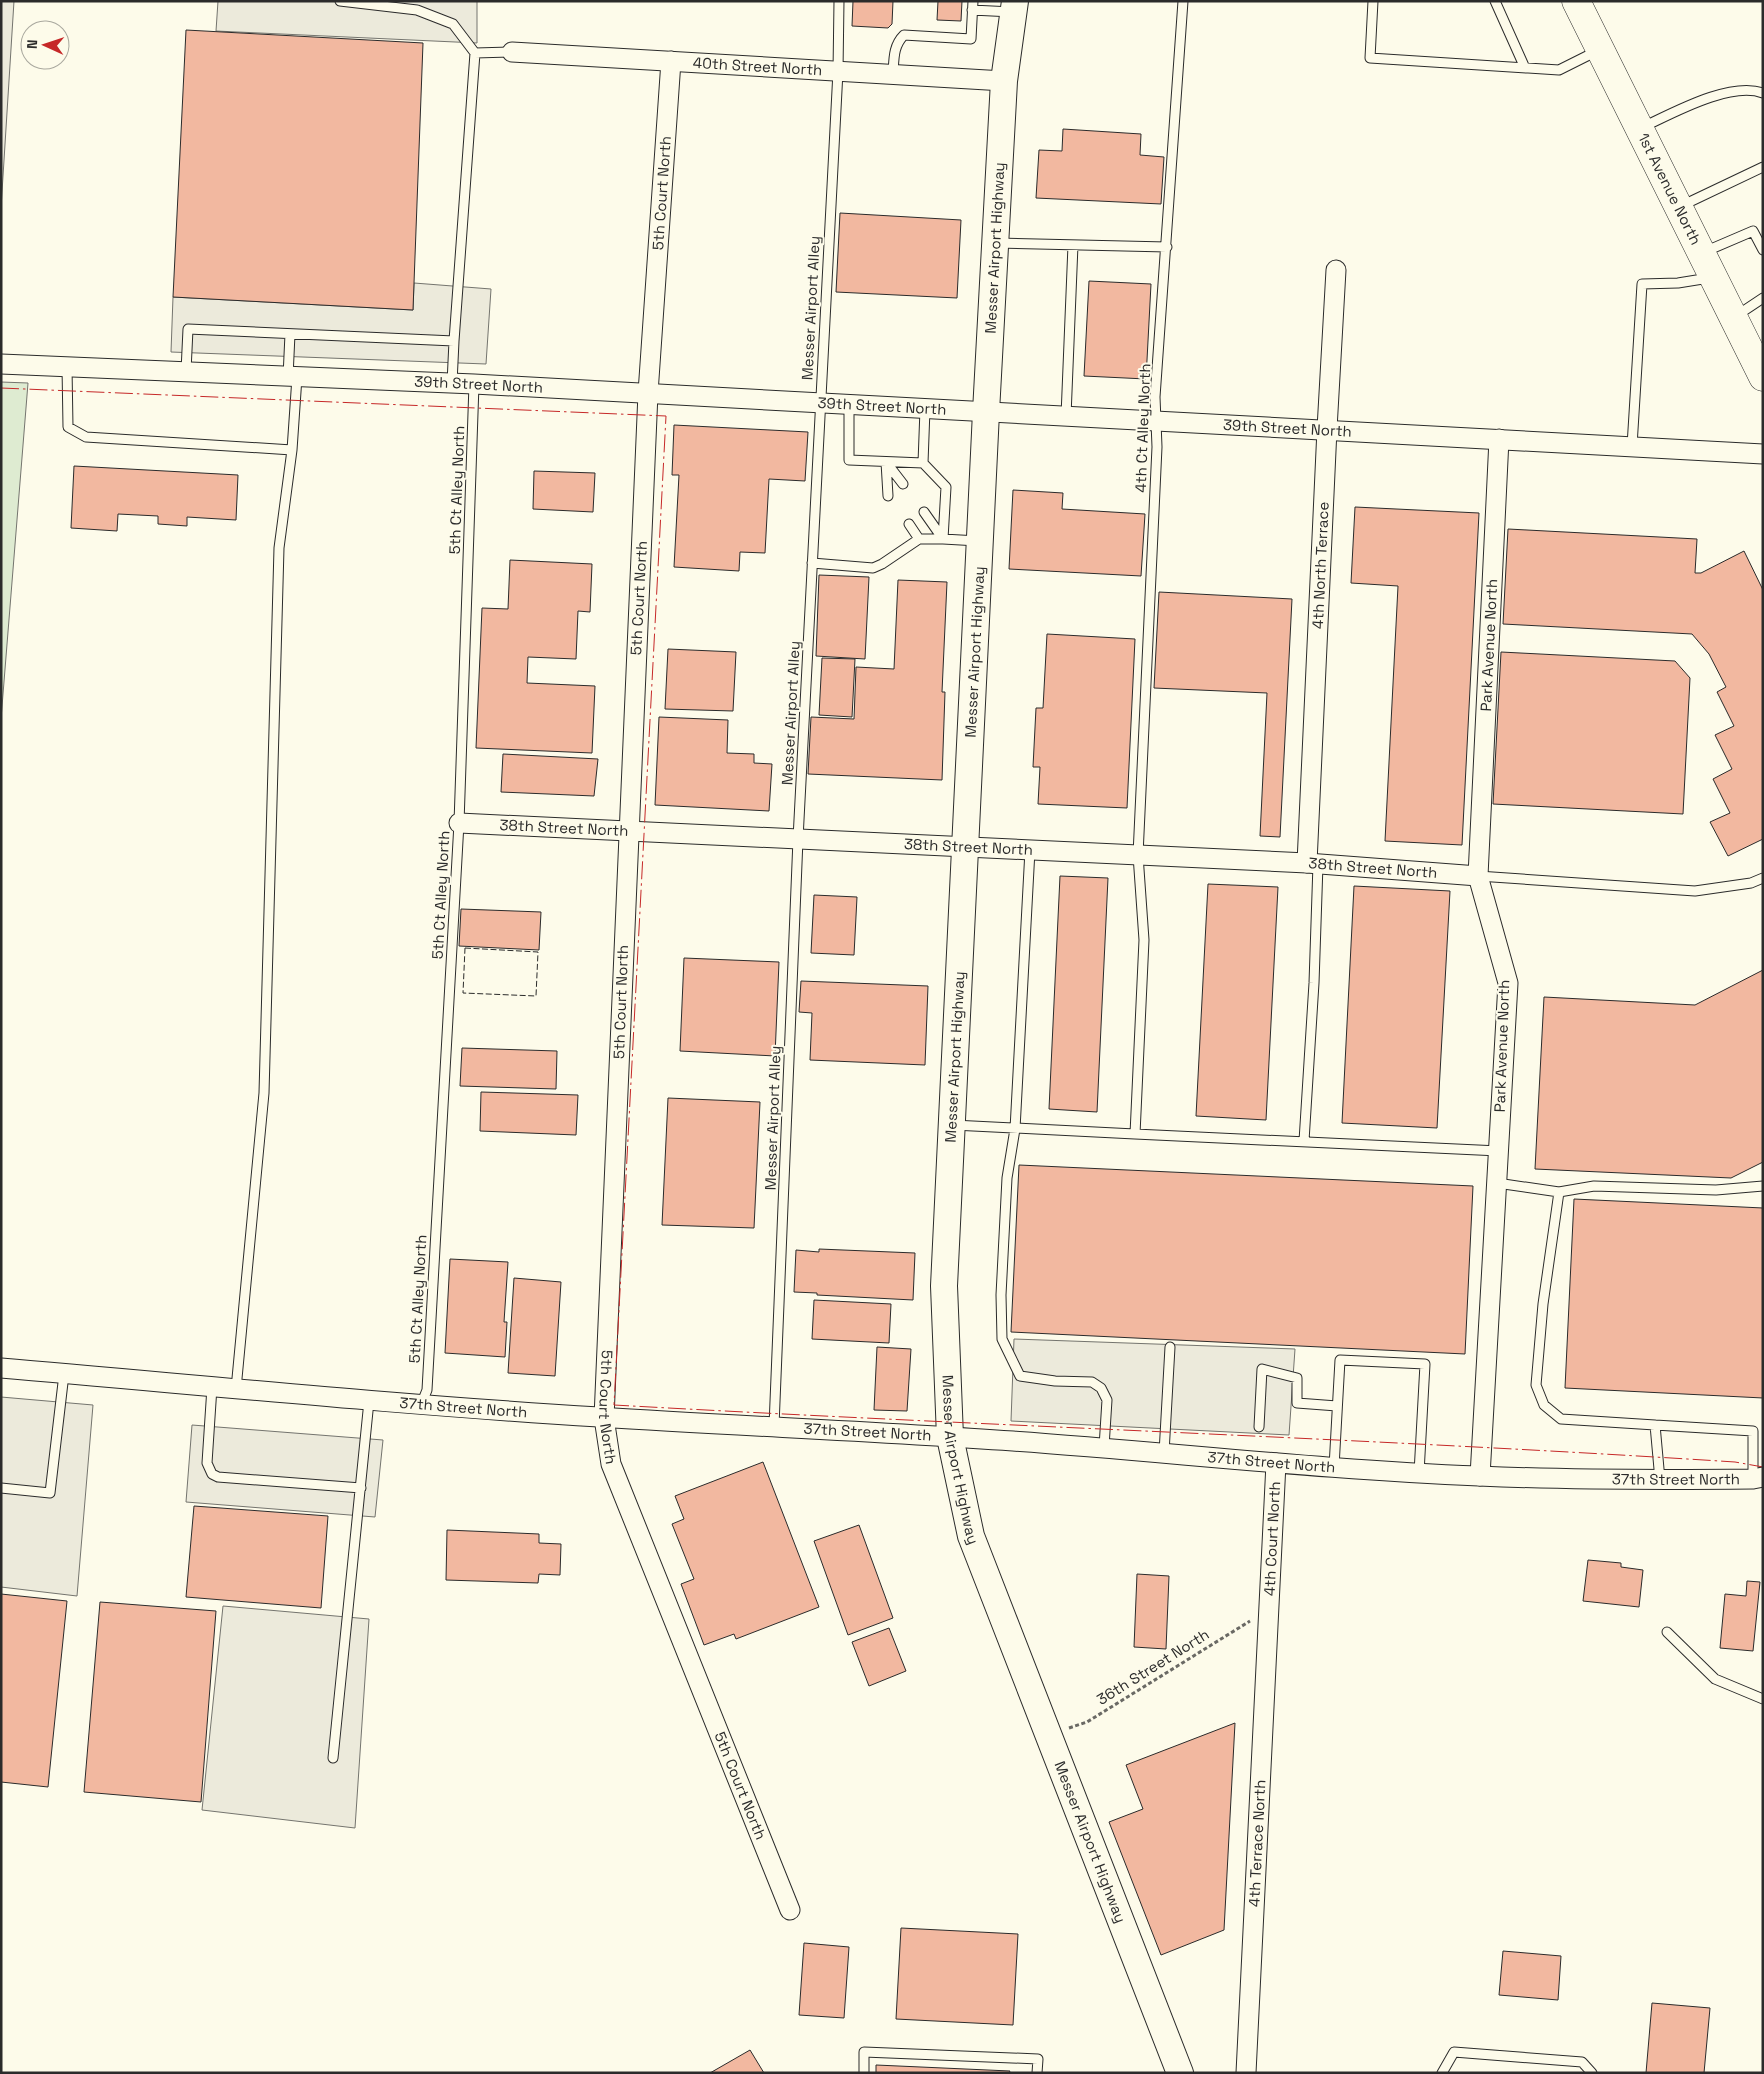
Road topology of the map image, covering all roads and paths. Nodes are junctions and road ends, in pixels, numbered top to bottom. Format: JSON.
{"nodes":[{"id":1,"x":340,"y":1,"type":"edge"},
{"id":2,"x":839,"y":1,"type":"edge"},
{"id":3,"x":1183,"y":1,"type":"edge"},
{"id":4,"x":1373,"y":1,"type":"edge"},
{"id":5,"x":1495,"y":1,"type":"edge"},
{"id":6,"x":1576,"y":1,"type":"edge"},
{"id":7,"x":972,"y":6,"type":"edge"},
{"id":8,"x":1014,"y":7,"type":"edge"},
{"id":9,"x":1600,"y":50,"type":"junction"},
{"id":10,"x":512,"y":52,"type":"joint"},
{"id":11,"x":476,"y":53,"type":"junction"},
{"id":12,"x":671,"y":61,"type":"junction"},
{"id":13,"x":1525,"y":68,"type":"junction"},
{"id":14,"x":838,"y":71,"type":"junction"},
{"id":15,"x":893,"y":74,"type":"junction"},
{"id":16,"x":1004,"y":81,"type":"junction"},
{"id":17,"x":1763,"y":92,"type":"edge"},
{"id":18,"x":1639,"y":129,"type":"junction"},
{"id":19,"x":1763,"y":167,"type":"edge"},
{"id":20,"x":1678,"y":207,"type":"junction"},
{"id":21,"x":995,"y":242,"type":"junction"},
{"id":22,"x":1072,"y":244,"type":"junction"},
{"id":23,"x":1167,"y":248,"type":"junction"},
{"id":24,"x":1763,"y":250,"type":"edge"},
{"id":25,"x":1701,"y":253,"type":"junction"},
{"id":26,"x":1336,"y":270,"type":"dead end"},
{"id":27,"x":1713,"y":277,"type":"junction"},
{"id":28,"x":1763,"y":298,"type":"edge"},
{"id":29,"x":1733,"y":318,"type":"junction"},
{"id":30,"x":290,"y":334,"type":"junction"},
{"id":31,"x":454,"y":341,"type":"junction"},
{"id":32,"x":1,"y":364,"type":"edge"},
{"id":33,"x":66,"y":367,"type":"junction"},
{"id":34,"x":186,"y":371,"type":"junction"},
{"id":35,"x":293,"y":377,"type":"junction"},
{"id":36,"x":1763,"y":377,"type":"edge"},
{"id":37,"x":452,"y":383,"type":"junction"},
{"id":38,"x":474,"y":384,"type":"junction"},
{"id":39,"x":648,"y":393,"type":"junction"},
{"id":40,"x":819,"y":404,"type":"junction"},
{"id":41,"x":849,"y":405,"type":"junction"},
{"id":42,"x":925,"y":409,"type":"junction"},
{"id":43,"x":986,"y":412,"type":"junction"},
{"id":44,"x":1066,"y":416,"type":"junction"},
{"id":45,"x":1156,"y":421,"type":"junction"},
{"id":46,"x":1326,"y":429,"type":"junction"},
{"id":47,"x":1499,"y":439,"type":"junction"},
{"id":48,"x":1632,"y":446,"type":"junction"},
{"id":49,"x":292,"y":450,"type":"junction"},
{"id":50,"x":1763,"y":454,"type":"edge"},
{"id":51,"x":886,"y":462,"type":"junction"},
{"id":52,"x":923,"y":463,"type":"junction"},
{"id":53,"x":903,"y":484,"type":"dead end"},
{"id":54,"x":888,"y":496,"type":"dead end"},
{"id":55,"x":924,"y":512,"type":"dead end"},
{"id":56,"x":909,"y":524,"type":"dead end"},
{"id":57,"x":919,"y":539,"type":"junction"},
{"id":58,"x":943,"y":539,"type":"junction"},
{"id":59,"x":980,"y":541,"type":"junction"},
{"id":60,"x":812,"y":563,"type":"junction"},
{"id":61,"x":459,"y":822,"type":"junction"},
{"id":62,"x":628,"y":831,"type":"junction"},
{"id":63,"x":798,"y":839,"type":"junction"},
{"id":64,"x":966,"y":847,"type":"junction"},
{"id":65,"x":1030,"y":850,"type":"junction"},
{"id":66,"x":1138,"y":855,"type":"junction"},
{"id":67,"x":1313,"y":864,"type":"junction"},
{"id":68,"x":1478,"y":876,"type":"junction"},
{"id":69,"x":1763,"y":878,"type":"edge"},
{"id":70,"x":952,"y":1125,"type":"junction"},
{"id":71,"x":1015,"y":1129,"type":"junction"},
{"id":72,"x":1135,"y":1134,"type":"junction"},
{"id":73,"x":1304,"y":1142,"type":"junction"},
{"id":74,"x":1498,"y":1151,"type":"junction"},
{"id":75,"x":1496,"y":1183,"type":"junction"},
{"id":76,"x":1763,"y":1186,"type":"edge"},
{"id":77,"x":1559,"y":1192,"type":"junction"},
{"id":78,"x":1170,"y":1348,"type":"dead end"},
{"id":79,"x":1,"y":1368,"type":"edge"},
{"id":80,"x":64,"y":1374,"type":"junction"},
{"id":81,"x":212,"y":1387,"type":"junction"},
{"id":82,"x":236,"y":1389,"type":"junction"},
{"id":83,"x":369,"y":1401,"type":"junction"},
{"id":84,"x":420,"y":1405,"type":"junction"},
{"id":85,"x":1338,"y":1406,"type":"junction"},
{"id":86,"x":604,"y":1418,"type":"junction"},
{"id":87,"x":1655,"y":1425,"type":"junction"},
{"id":88,"x":774,"y":1426,"type":"junction"},
{"id":89,"x":1259,"y":1427,"type":"dead end"},
{"id":90,"x":1758,"y":1430,"type":"edge"},
{"id":91,"x":950,"y":1436,"type":"junction"},
{"id":92,"x":1104,"y":1447,"type":"junction"},
{"id":93,"x":1164,"y":1453,"type":"junction"},
{"id":94,"x":1276,"y":1463,"type":"junction"},
{"id":95,"x":1334,"y":1467,"type":"junction"},
{"id":96,"x":1418,"y":1473,"type":"junction"},
{"id":97,"x":1480,"y":1476,"type":"junction"},
{"id":98,"x":1758,"y":1478,"type":"edge"},
{"id":99,"x":1660,"y":1480,"type":"junction"},
{"id":100,"x":1,"y":1488,"type":"edge"},
{"id":101,"x":360,"y":1488,"type":"junction"},
{"id":102,"x":1267,"y":1614,"type":"junction"},
{"id":103,"x":1667,"y":1632,"type":"dead end"},
{"id":104,"x":1763,"y":1699,"type":"edge"},
{"id":105,"x":1048,"y":1735,"type":"junction"},
{"id":106,"x":333,"y":1758,"type":"dead end"},
{"id":107,"x":790,"y":1910,"type":"dead end"},
{"id":108,"x":864,"y":2073,"type":"edge"},
{"id":109,"x":1037,"y":2073,"type":"edge"},
{"id":110,"x":1180,"y":2073,"type":"edge"},
{"id":111,"x":1246,"y":2073,"type":"edge"},
{"id":112,"x":1442,"y":2073,"type":"edge"},
{"id":113,"x":1592,"y":2073,"type":"edge"}],
"edges":[{"from":1,"to":11,"type":"lane"},
{"from":2,"to":14,"type":"lane","name":"Messer Airport Alley"},
{"from":3,"to":23,"type":"lane","name":"4th Ct Alley North"},
{"from":4,"to":13,"type":"lane"},
{"from":5,"to":13,"type":"lane"},
{"from":6,"to":9,"type":"main road","name":"1st Avenue North"},
{"from":7,"to":8,"type":"lane"},
{"from":7,"to":15,"type":"lane"},
{"from":8,"to":16,"type":"main road","name":"Messer Airport Highway"},
{"from":9,"to":13,"type":"lane"},
{"from":9,"to":18,"type":"main road","name":"1st Avenue North"},
{"from":10,"to":11,"type":"lane"},
{"from":10,"to":12,"type":"street","name":"40th Street North"},
{"from":11,"to":31,"type":"lane"},
{"from":12,"to":14,"type":"street","name":"40th Street North"},
{"from":12,"to":39,"type":"street","name":"5th Court North"},
{"from":14,"to":15,"type":"street","name":"40th Street North"},
{"from":14,"to":40,"type":"lane","name":"Messer Airport Alley"},
{"from":15,"to":16,"type":"street","name":"40th Street North"},
{"from":16,"to":21,"type":"main road","name":"Messer Airport Highway"},
{"from":17,"to":18,"type":"lane"},
{"from":18,"to":20,"type":"main road","name":"1st Avenue North"},
{"from":19,"to":20,"type":"lane"},
{"from":20,"to":25,"type":"main road","name":"1st Avenue North"},
{"from":21,"to":22,"type":"lane"},
{"from":21,"to":43,"type":"main road","name":"Messer Airport Highway"},
{"from":22,"to":23,"type":"lane"},
{"from":22,"to":44,"type":"lane"},
{"from":23,"to":45,"type":"lane","name":"4th Ct Alley North"},
{"from":24,"to":25,"type":"lane"},
{"from":25,"to":27,"type":"main road","name":"1st Avenue North"},
{"from":26,"to":46,"type":"street","name":"4th North Terrace"},
{"from":27,"to":29,"type":"main road","name":"1st Avenue North"},
{"from":27,"to":48,"type":"lane"},
{"from":28,"to":29,"type":"lane"},
{"from":29,"to":36,"type":"main road","name":"1st Avenue North"},
{"from":30,"to":31,"type":"lane"},
{"from":30,"to":34,"type":"lane"},
{"from":30,"to":35,"type":"lane"},
{"from":31,"to":37,"type":"lane"},
{"from":32,"to":33,"type":"street","name":"39th Street North"},
{"from":33,"to":34,"type":"street","name":"39th Street North"},
{"from":33,"to":49,"type":"lane"},
{"from":34,"to":35,"type":"street","name":"39th Street North"},
{"from":35,"to":37,"type":"street","name":"39th Street North"},
{"from":35,"to":49,"type":"lane"},
{"from":37,"to":38,"type":"street","name":"39th Street North"},
{"from":38,"to":39,"type":"street","name":"39th Street North"},
{"from":38,"to":61,"type":"lane","name":"5th Ct Alley North"},
{"from":39,"to":40,"type":"street","name":"39th Street North"},
{"from":39,"to":62,"type":"street","name":"5th Court North"},
{"from":40,"to":41,"type":"street","name":"39th Street North"},
{"from":40,"to":60,"type":"lane","name":"Messer Airport Alley"},
{"from":41,"to":42,"type":"street","name":"39th Street North"},
{"from":41,"to":51,"type":"lane"},
{"from":42,"to":43,"type":"street","name":"39th Street North"},
{"from":42,"to":52,"type":"lane"},
{"from":43,"to":44,"type":"street","name":"39th Street North"},
{"from":43,"to":59,"type":"main road","name":"Messer Airport Highway"},
{"from":44,"to":45,"type":"street","name":"39th Street North"},
{"from":45,"to":46,"type":"street","name":"39th Street North"},
{"from":45,"to":66,"type":"lane","name":"4th Ct Alley North"},
{"from":46,"to":47,"type":"street","name":"39th Street North"},
{"from":46,"to":67,"type":"street","name":"4th North Terrace"},
{"from":47,"to":48,"type":"street","name":"39th Street North"},
{"from":47,"to":68,"type":"street","name":"Park Avenue North"},
{"from":48,"to":50,"type":"street","name":"39th Street North"},
{"from":49,"to":82,"type":"lane"},
{"from":51,"to":52,"type":"lane"},
{"from":51,"to":53,"type":"lane"},
{"from":51,"to":54,"type":"lane"},
{"from":52,"to":58,"type":"lane"},
{"from":55,"to":58,"type":"lane"},
{"from":56,"to":57,"type":"lane"},
{"from":57,"to":58,"type":"lane"},
{"from":57,"to":60,"type":"lane"},
{"from":58,"to":59,"type":"lane"},
{"from":59,"to":64,"type":"main road","name":"Messer Airport Highway"},
{"from":60,"to":63,"type":"lane","name":"Messer Airport Alley"},
{"from":61,"to":62,"type":"street","name":"38th Street North"},
{"from":61,"to":84,"type":"lane","name":"5th Ct Alley North"},
{"from":62,"to":63,"type":"street","name":"38th Street North"},
{"from":62,"to":86,"type":"street","name":"5th Court North"},
{"from":63,"to":64,"type":"street","name":"38th Street North"},
{"from":63,"to":88,"type":"lane","name":"Messer Airport Alley"},
{"from":64,"to":65,"type":"street","name":"38th Street North"},
{"from":64,"to":70,"type":"main road","name":"Messer Airport Highway"},
{"from":65,"to":66,"type":"street","name":"38th Street North"},
{"from":65,"to":71,"type":"lane"},
{"from":66,"to":67,"type":"street","name":"38th Street North"},
{"from":66,"to":72,"type":"lane","name":"4th Ct Alley North"},
{"from":67,"to":68,"type":"street","name":"38th Street North"},
{"from":67,"to":73,"type":"lane"},
{"from":68,"to":69,"type":"lane"},
{"from":68,"to":74,"type":"street","name":"Park Avenue North"},
{"from":70,"to":71,"type":"lane"},
{"from":70,"to":91,"type":"main road","name":"Messer Airport Highway"},
{"from":71,"to":72,"type":"lane"},
{"from":71,"to":92,"type":"lane"},
{"from":72,"to":73,"type":"lane"},
{"from":73,"to":74,"type":"lane"},
{"from":74,"to":75,"type":"street","name":"Park Avenue North"},
{"from":75,"to":77,"type":"lane"},
{"from":75,"to":97,"type":"street","name":"Park Avenue North"},
{"from":76,"to":77,"type":"lane"},
{"from":77,"to":87,"type":"lane"},
{"from":78,"to":93,"type":"lane"},
{"from":79,"to":80,"type":"street","name":"37th Street North"},
{"from":80,"to":81,"type":"street","name":"37th Street North"},
{"from":80,"to":100,"type":"lane"},
{"from":81,"to":82,"type":"street","name":"37th Street North"},
{"from":81,"to":101,"type":"lane"},
{"from":82,"to":83,"type":"street","name":"37th Street North"},
{"from":83,"to":84,"type":"street","name":"37th Street North"},
{"from":83,"to":101,"type":"lane"},
{"from":84,"to":86,"type":"street","name":"37th Street North"},
{"from":85,"to":89,"type":"lane"},
{"from":85,"to":95,"type":"lane"},
{"from":85,"to":96,"type":"lane"},
{"from":86,"to":88,"type":"street","name":"37th Street North"},
{"from":86,"to":107,"type":"street","name":"5th Court North"},
{"from":87,"to":90,"type":"lane"},
{"from":87,"to":99,"type":"lane"},
{"from":88,"to":91,"type":"street","name":"37th Street North"},
{"from":90,"to":98,"type":"lane"},
{"from":91,"to":92,"type":"street","name":"37th Street North"},
{"from":91,"to":105,"type":"main road","name":"Messer Airport Highway"},
{"from":92,"to":93,"type":"street","name":"37th Street North"},
{"from":93,"to":94,"type":"street","name":"37th Street North"},
{"from":94,"to":95,"type":"street","name":"37th Street North"},
{"from":94,"to":102,"type":"street","name":"4th Court North"},
{"from":95,"to":96,"type":"street","name":"37th Street North"},
{"from":96,"to":97,"type":"street","name":"37th Street North"},
{"from":97,"to":99,"type":"street","name":"37th Street North"},
{"from":98,"to":99,"type":"street","name":"37th Street North"},
{"from":101,"to":106,"type":"lane"},
{"from":102,"to":105,"type":"path","name":"36th Street North"},
{"from":102,"to":111,"type":"street","name":"4th Terrace North"},
{"from":103,"to":104,"type":"lane"},
{"from":105,"to":110,"type":"main road","name":"Messer Airport Highway"},
{"from":108,"to":109,"type":"lane"},
{"from":112,"to":113,"type":"lane"}]}
